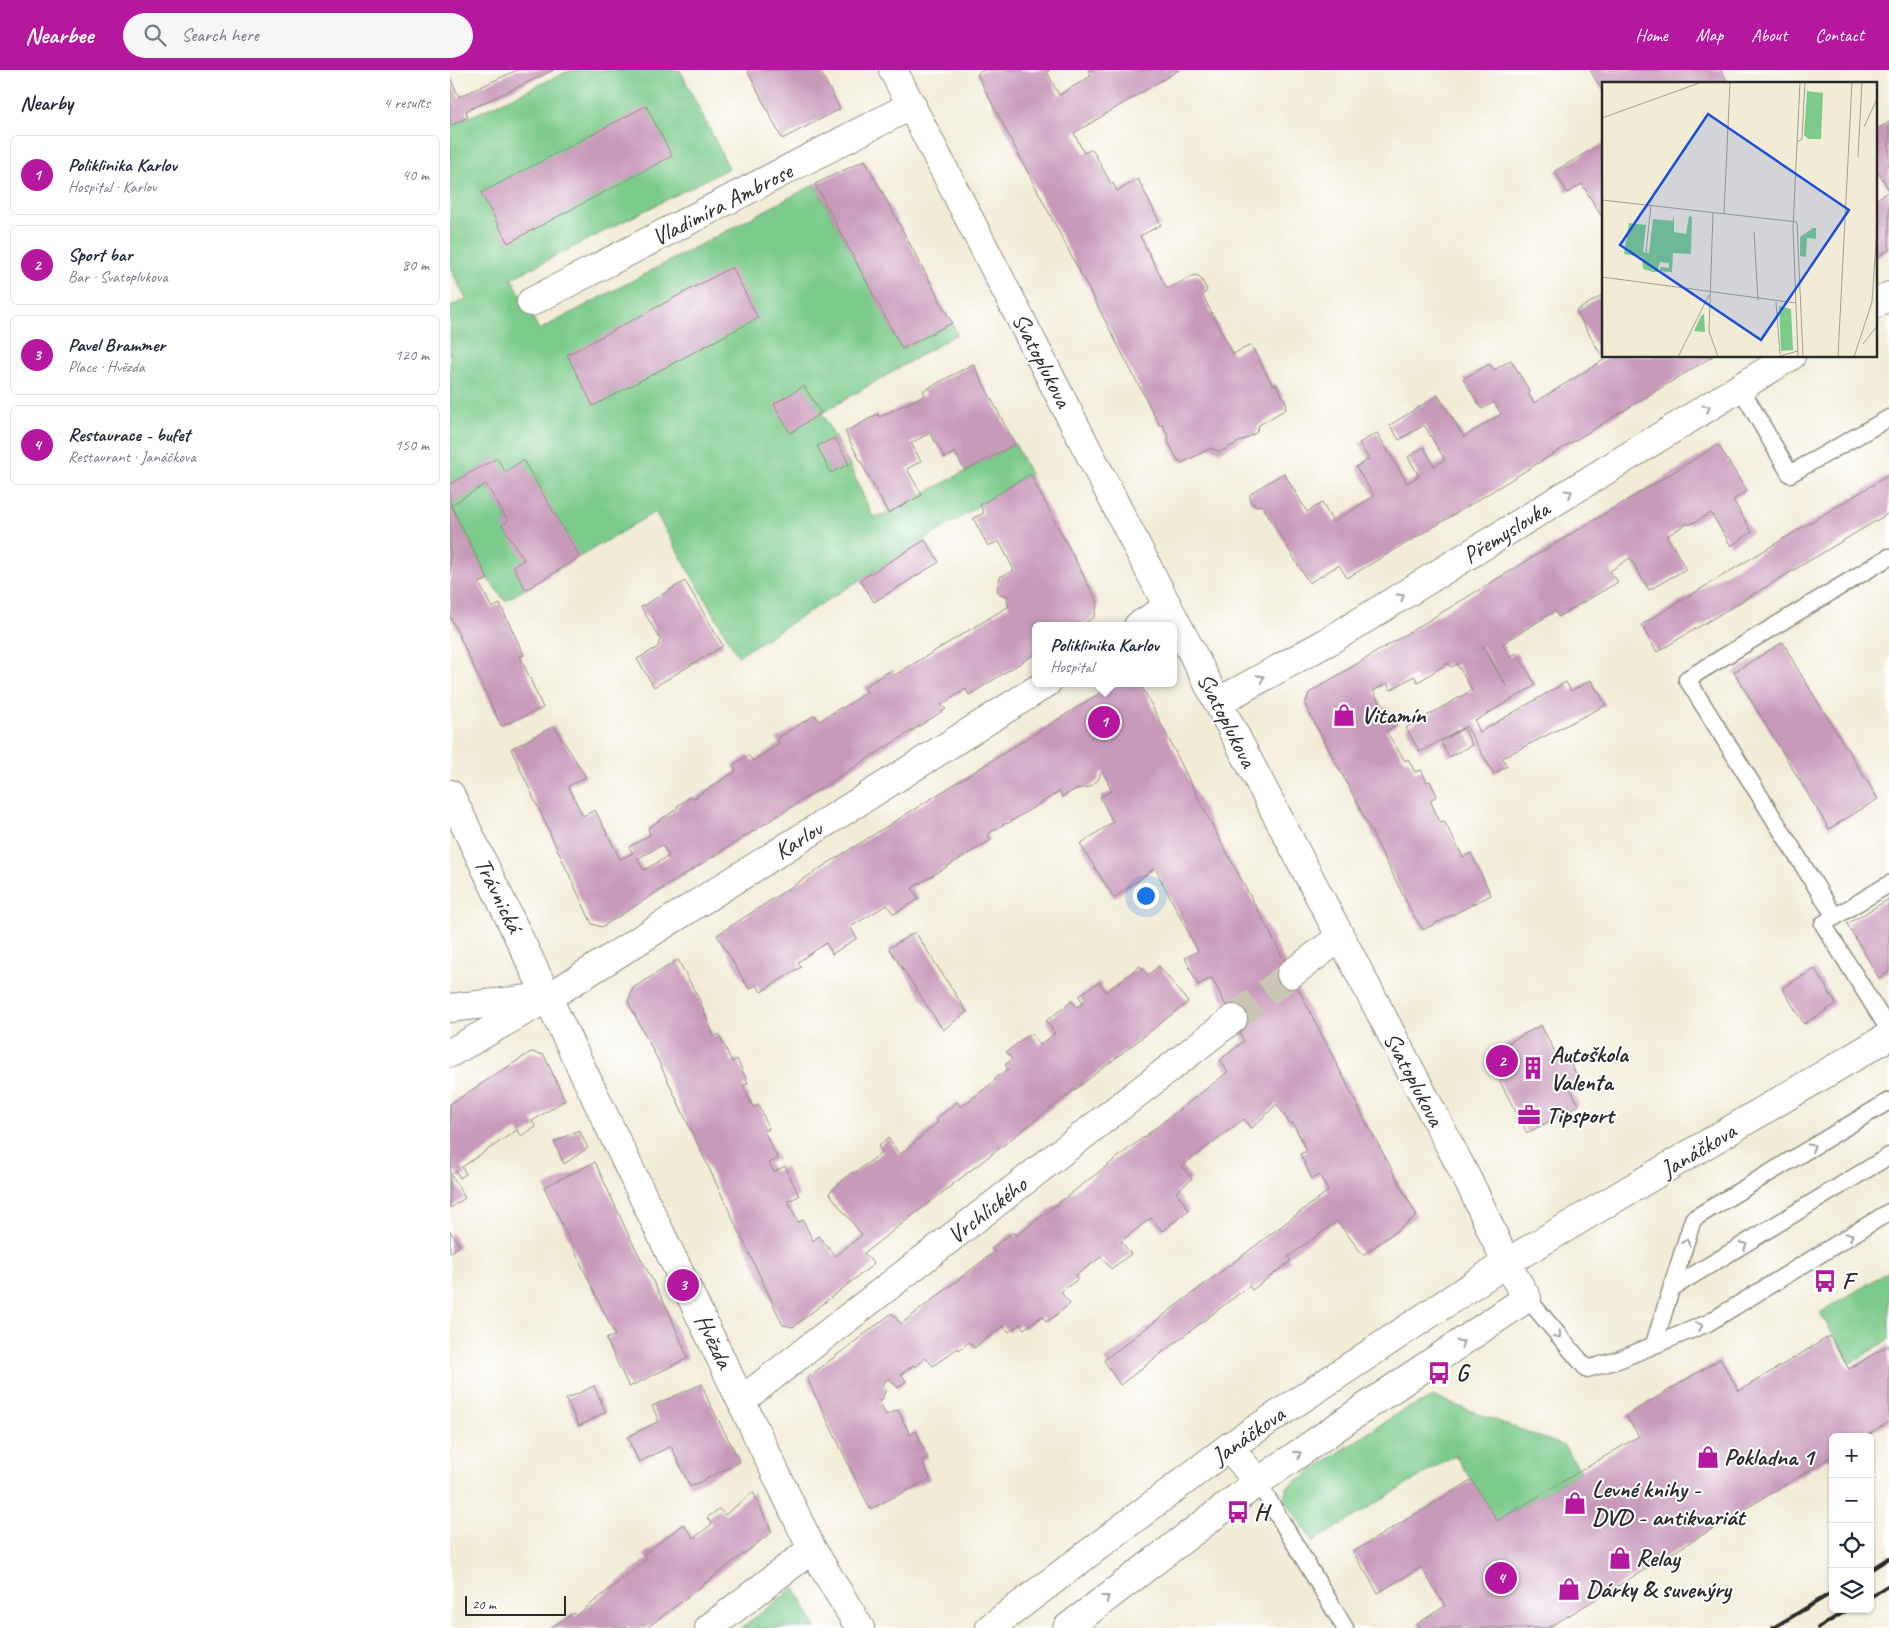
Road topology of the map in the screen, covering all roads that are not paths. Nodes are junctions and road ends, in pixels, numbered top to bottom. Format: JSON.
{"nodes":[{"id":1,"x":894,"y":70,"type":"edge"},
{"id":2,"x":912,"y":105,"type":"junction"},
{"id":3,"x":1889,"y":296,"type":"edge"},
{"id":4,"x":531,"y":302,"type":"dead end"},
{"id":5,"x":1876,"y":303,"type":"edge"},
{"id":6,"x":1788,"y":358,"type":"edge"},
{"id":7,"x":1740,"y":387,"type":"junction"},
{"id":8,"x":1889,"y":418,"type":"edge"},
{"id":9,"x":1889,"y":557,"type":"edge"},
{"id":10,"x":1168,"y":607,"type":"junction"},
{"id":11,"x":1144,"y":622,"type":"edge"},
{"id":12,"x":1176,"y":622,"type":"edge"},
{"id":13,"x":1177,"y":624,"type":"edge"},
{"id":14,"x":1041,"y":687,"type":"edge"},
{"id":15,"x":1218,"y":702,"type":"junction"},
{"id":16,"x":450,"y":794,"type":"edge"},
{"id":17,"x":1889,"y":884,"type":"edge"},
{"id":18,"x":1835,"y":917,"type":"junction"},
{"id":19,"x":1339,"y":938,"type":"junction"},
{"id":20,"x":1291,"y":974,"type":"tunnel mouth"},
{"id":21,"x":549,"y":997,"type":"junction"},
{"id":22,"x":450,"y":1008,"type":"edge"},
{"id":23,"x":1233,"y":1019,"type":"tunnel mouth"},
{"id":24,"x":1889,"y":1030,"type":"edge"},
{"id":25,"x":1889,"y":1036,"type":"edge"},
{"id":26,"x":450,"y":1053,"type":"edge"},
{"id":27,"x":1889,"y":1101,"type":"edge"},
{"id":28,"x":1889,"y":1156,"type":"edge"},
{"id":29,"x":1889,"y":1212,"type":"edge"},
{"id":30,"x":1506,"y":1263,"type":"junction"},
{"id":31,"x":1672,"y":1288,"type":"junction"},
{"id":32,"x":1527,"y":1298,"type":"junction"},
{"id":33,"x":1654,"y":1344,"type":"junction"},
{"id":34,"x":742,"y":1400,"type":"junction"},
{"id":35,"x":1229,"y":1447,"type":"junction"},
{"id":36,"x":1258,"y":1482,"type":"junction"},
{"id":37,"x":812,"y":1549,"type":"junction"},
{"id":38,"x":994,"y":1626,"type":"edge"},
{"id":39,"x":710,"y":1628,"type":"edge"},
{"id":40,"x":860,"y":1628,"type":"edge"},
{"id":41,"x":1067,"y":1628,"type":"edge"},
{"id":42,"x":1345,"y":1628,"type":"edge"}],
"edges":[{"from":1,"to":2,"type":"street","name":"Svatoplukova"},
{"from":2,"to":4,"type":"street","name":"Vladimíra Ambrose"},
{"from":2,"to":10,"type":"street","name":"Svatoplukova"},
{"from":3,"to":5,"type":"street"},
{"from":6,"to":7,"type":"street","name":"Přemyslovka"},
{"from":7,"to":8,"type":"lane"},
{"from":15,"to":7,"type":"street","name":"Přemyslovka","one_way":true},
{"from":9,"to":18,"type":"lane"},
{"from":10,"to":11,"type":"street"},
{"from":10,"to":12,"type":"street","name":"Svatoplukova"},
{"from":13,"to":15,"type":"street","name":"Svatoplukova"},
{"from":14,"to":21,"type":"street","name":"Karlov"},
{"from":15,"to":19,"type":"street","name":"Svatoplukova"},
{"from":16,"to":21,"type":"street","name":"Trávnická"},
{"from":17,"to":18,"type":"lane"},
{"from":18,"to":24,"type":"lane"},
{"from":19,"to":20,"type":"street"},
{"from":19,"to":30,"type":"street","name":"Svatoplukova"},
{"from":21,"to":22,"type":"street"},
{"from":21,"to":26,"type":"street","name":"Karlov"},
{"from":21,"to":34,"type":"street","name":"Hvězda"},
{"from":23,"to":34,"type":"street","name":"Vrchlického"},
{"from":25,"to":30,"type":"street","name":"Janáčkova"},
{"from":31,"to":27,"type":"lane","one_way":true},
{"from":31,"to":28,"type":"lane","one_way":true},
{"from":33,"to":29,"type":"lane","one_way":true},
{"from":30,"to":32,"type":"street"},
{"from":30,"to":35,"type":"street","name":"Janáčkova"},
{"from":31,"to":33,"type":"lane"},
{"from":32,"to":33,"type":"lane","one_way":true},
{"from":36,"to":32,"type":"street","name":"Janáčkova","one_way":true},
{"from":34,"to":37,"type":"street","name":"Hvězda"},
{"from":35,"to":36,"type":"street"},
{"from":35,"to":38,"type":"street","name":"Janáčkova"},
{"from":41,"to":36,"type":"street","name":"Janáčkova","one_way":true},
{"from":36,"to":42,"type":"lane"},
{"from":37,"to":39,"type":"street"},
{"from":37,"to":40,"type":"street","name":"Hvězda"}]}
